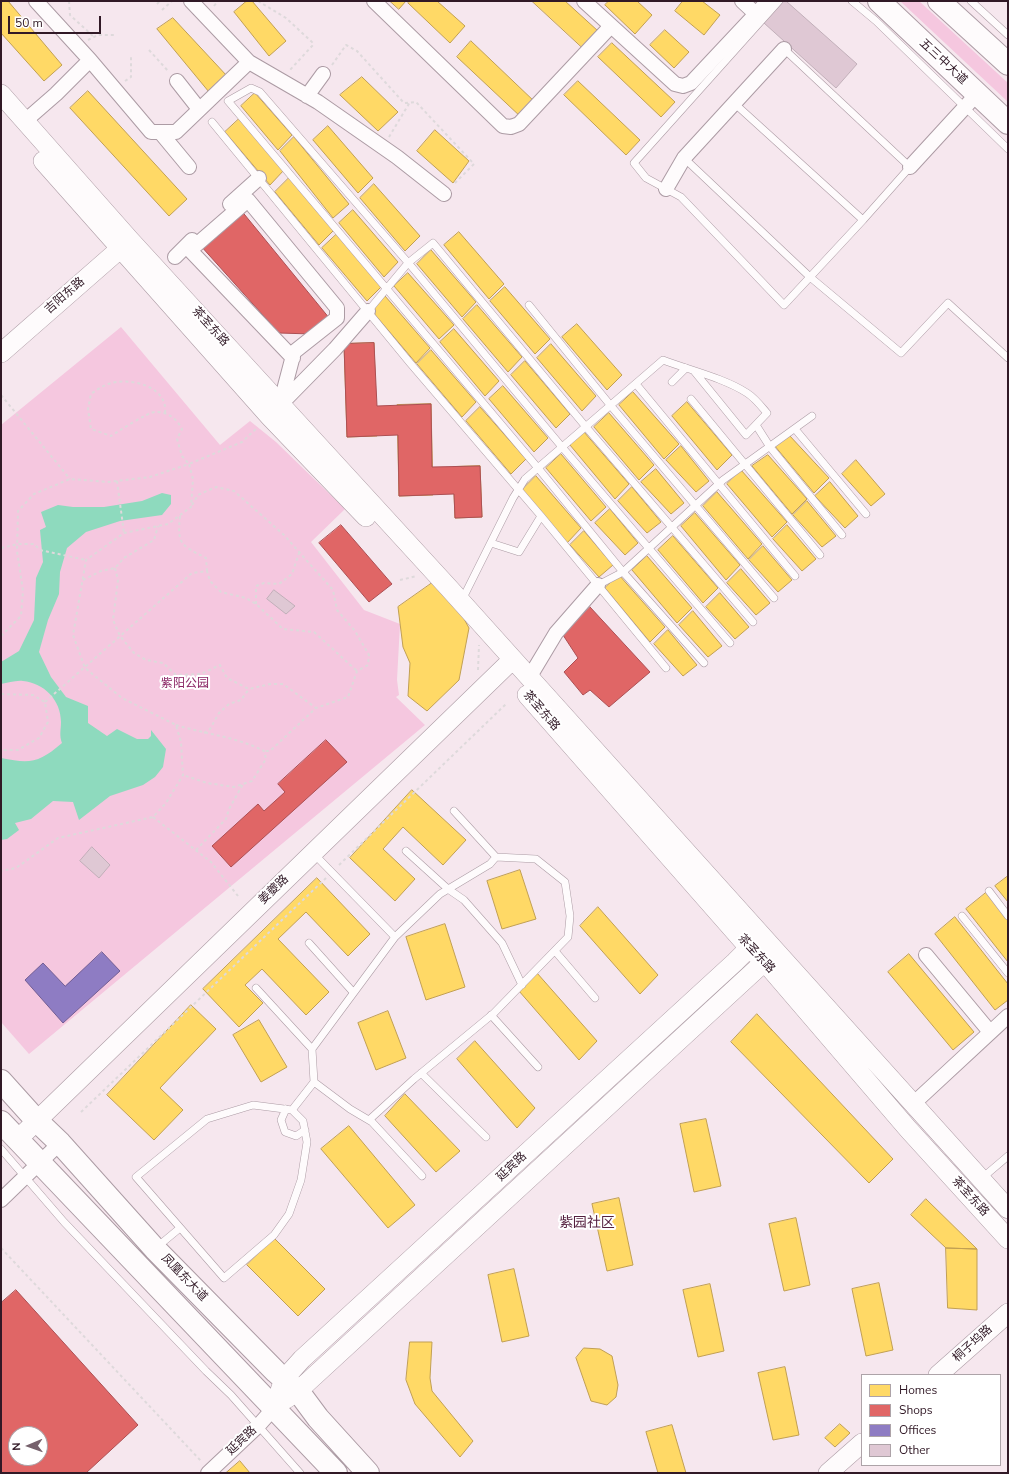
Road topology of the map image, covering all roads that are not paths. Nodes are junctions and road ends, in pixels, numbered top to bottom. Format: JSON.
{"nodes":[{"id":1,"x":36,"y":1,"type":"edge"},
{"id":2,"x":191,"y":1,"type":"edge"},
{"id":3,"x":374,"y":1,"type":"edge"},
{"id":4,"x":584,"y":1,"type":"edge"},
{"id":5,"x":742,"y":1,"type":"edge"},
{"id":6,"x":768,"y":1,"type":"edge"},
{"id":7,"x":779,"y":1,"type":"edge"},
{"id":8,"x":852,"y":1,"type":"edge"},
{"id":9,"x":879,"y":1,"type":"edge"},
{"id":10,"x":939,"y":1,"type":"edge"},
{"id":11,"x":971,"y":1,"type":"edge"},
{"id":12,"x":756,"y":14,"type":"junction"},
{"id":13,"x":612,"y":26,"type":"junction"},
{"id":14,"x":1008,"y":35,"type":"edge"},
{"id":15,"x":784,"y":49,"type":"joint"},
{"id":16,"x":90,"y":60,"type":"junction"},
{"id":17,"x":250,"y":62,"type":"junction"},
{"id":18,"x":1008,"y":64,"type":"edge"},
{"id":19,"x":326,"y":71,"type":"road end"},
{"id":20,"x":177,"y":81,"type":"road end"},
{"id":21,"x":1,"y":94,"type":"edge"},
{"id":22,"x":307,"y":96,"type":"junction"},
{"id":23,"x":971,"y":101,"type":"junction"},
{"id":24,"x":734,"y":103,"type":"junction"},
{"id":25,"x":199,"y":109,"type":"junction"},
{"id":26,"x":1,"y":113,"type":"edge"},
{"id":27,"x":25,"y":121,"type":"junction"},
{"id":28,"x":212,"y":122,"type":"dead end"},
{"id":29,"x":1008,"y":123,"type":"edge"},
{"id":30,"x":160,"y":132,"type":"junction"},
{"id":31,"x":1008,"y":149,"type":"edge"},
{"id":32,"x":684,"y":158,"type":"junction"},
{"id":33,"x":189,"y":167,"type":"dead end"},
{"id":34,"x":910,"y":167,"type":"junction"},
{"id":35,"x":259,"y":178,"type":"junction"},
{"id":36,"x":666,"y":189,"type":"junction"},
{"id":37,"x":444,"y":194,"type":"road end"},
{"id":38,"x":864,"y":220,"type":"junction"},
{"id":39,"x":125,"y":245,"type":"junction"},
{"id":40,"x":186,"y":246,"type":"junction"},
{"id":41,"x":175,"y":257,"type":"dead end"},
{"id":42,"x":408,"y":262,"type":"junction"},
{"id":43,"x":810,"y":277,"type":"junction"},
{"id":44,"x":387,"y":288,"type":"junction"},
{"id":45,"x":529,"y":305,"type":"dead end"},
{"id":46,"x":368,"y":311,"type":"junction"},
{"id":47,"x":1,"y":353,"type":"edge"},
{"id":48,"x":293,"y":358,"type":"junction"},
{"id":49,"x":1008,"y":358,"type":"edge"},
{"id":50,"x":686,"y":368,"type":"junction"},
{"id":51,"x":694,"y":372,"type":"junction"},
{"id":52,"x":672,"y":382,"type":"dead end"},
{"id":53,"x":636,"y":384,"type":"junction"},
{"id":54,"x":691,"y":399,"type":"dead end"},
{"id":55,"x":611,"y":406,"type":"junction"},
{"id":56,"x":275,"y":411,"type":"junction"},
{"id":57,"x":812,"y":416,"type":"dead end"},
{"id":58,"x":756,"y":425,"type":"junction"},
{"id":59,"x":586,"y":427,"type":"junction"},
{"id":60,"x":795,"y":428,"type":"junction"},
{"id":61,"x":770,"y":447,"type":"junction"},
{"id":62,"x":562,"y":448,"type":"junction"},
{"id":63,"x":745,"y":465,"type":"junction"},
{"id":64,"x":538,"y":468,"type":"junction"},
{"id":65,"x":718,"y":484,"type":"junction"},
{"id":66,"x":518,"y":489,"type":"junction"},
{"id":67,"x":695,"y":506,"type":"junction"},
{"id":68,"x":866,"y":514,"type":"dead end"},
{"id":69,"x":541,"y":516,"type":"junction"},
{"id":70,"x":672,"y":528,"type":"junction"},
{"id":71,"x":842,"y":535,"type":"dead end"},
{"id":72,"x":491,"y":544,"type":"junction"},
{"id":73,"x":649,"y":549,"type":"junction"},
{"id":74,"x":820,"y":555,"type":"dead end"},
{"id":75,"x":623,"y":572,"type":"junction"},
{"id":76,"x":795,"y":576,"type":"dead end"},
{"id":77,"x":598,"y":585,"type":"junction"},
{"id":78,"x":774,"y":598,"type":"dead end"},
{"id":79,"x":461,"y":602,"type":"junction"},
{"id":80,"x":753,"y":622,"type":"dead end"},
{"id":81,"x":730,"y":643,"type":"dead end"},
{"id":82,"x":704,"y":663,"type":"dead end"},
{"id":83,"x":508,"y":664,"type":"junction"},
{"id":84,"x":666,"y":668,"type":"dead end"},
{"id":85,"x":529,"y":678,"type":"junction"},
{"id":86,"x":454,"y":811,"type":"dead end"},
{"id":87,"x":406,"y":851,"type":"dead end"},
{"id":88,"x":312,"y":853,"type":"junction"},
{"id":89,"x":496,"y":857,"type":"junction"},
{"id":90,"x":448,"y":889,"type":"junction"},
{"id":91,"x":989,"y":891,"type":"dead end"},
{"id":92,"x":962,"y":916,"type":"dead end"},
{"id":93,"x":1008,"y":916,"type":"edge"},
{"id":94,"x":395,"y":937,"type":"junction"},
{"id":95,"x":756,"y":941,"type":"junction"},
{"id":96,"x":309,"y":943,"type":"dead end"},
{"id":97,"x":555,"y":951,"type":"junction"},
{"id":98,"x":926,"y":954,"type":"dead end"},
{"id":99,"x":770,"y":956,"type":"junction"},
{"id":100,"x":1008,"y":973,"type":"edge"},
{"id":101,"x":522,"y":985,"type":"junction"},
{"id":102,"x":256,"y":988,"type":"dead end"},
{"id":103,"x":353,"y":992,"type":"junction"},
{"id":104,"x":595,"y":998,"type":"dead end"},
{"id":105,"x":491,"y":1016,"type":"junction"},
{"id":106,"x":1006,"y":1021,"type":"edge"},
{"id":107,"x":990,"y":1032,"type":"junction"},
{"id":108,"x":312,"y":1049,"type":"junction"},
{"id":109,"x":538,"y":1067,"type":"dead end"},
{"id":110,"x":421,"y":1073,"type":"junction"},
{"id":111,"x":1,"y":1081,"type":"edge"},
{"id":112,"x":314,"y":1082,"type":"junction"},
{"id":113,"x":913,"y":1104,"type":"junction"},
{"id":114,"x":289,"y":1109,"type":"junction"},
{"id":115,"x":369,"y":1120,"type":"junction"},
{"id":116,"x":37,"y":1121,"type":"junction"},
{"id":117,"x":1,"y":1122,"type":"edge"},
{"id":118,"x":305,"y":1130,"type":"junction"},
{"id":119,"x":486,"y":1137,"type":"dead end"},
{"id":120,"x":60,"y":1143,"type":"junction"},
{"id":121,"x":9,"y":1144,"type":"edge"},
{"id":122,"x":1008,"y":1156,"type":"edge"},
{"id":123,"x":32,"y":1170,"type":"junction"},
{"id":124,"x":422,"y":1176,"type":"dead end"},
{"id":125,"x":981,"y":1179,"type":"junction"},
{"id":126,"x":1,"y":1200,"type":"edge"},
{"id":127,"x":1008,"y":1209,"type":"edge"},
{"id":128,"x":180,"y":1228,"type":"junction"},
{"id":129,"x":1008,"y":1239,"type":"edge"},
{"id":130,"x":156,"y":1249,"type":"junction"},
{"id":131,"x":1008,"y":1313,"type":"edge"},
{"id":132,"x":939,"y":1374,"type":"edge"},
{"id":133,"x":291,"y":1385,"type":"junction"},
{"id":134,"x":274,"y":1408,"type":"junction"},
{"id":135,"x":258,"y":1426,"type":"junction"},
{"id":136,"x":861,"y":1444,"type":"edge"},
{"id":137,"x":209,"y":1472,"type":"edge"},
{"id":138,"x":300,"y":1473,"type":"edge"},
{"id":139,"x":336,"y":1473,"type":"edge"},
{"id":140,"x":368,"y":1473,"type":"edge"},
{"id":141,"x":828,"y":1473,"type":"edge"}],
"edges":[{"from":1,"to":16,"type":"street"},
{"from":2,"to":17,"type":"street"},
{"from":3,"to":13,"type":"street"},
{"from":4,"to":13,"type":"street"},
{"from":5,"to":12,"type":"street"},
{"from":6,"to":12,"type":"street"},
{"from":7,"to":36,"type":"lane"},
{"from":8,"to":23,"type":"lane"},
{"from":9,"to":23,"type":"main road","name":"五三中大道"},
{"from":10,"to":18,"type":"main road"},
{"from":11,"to":14,"type":"lane"},
{"from":12,"to":13,"type":"street"},
{"from":15,"to":24,"type":"street"},
{"from":15,"to":34,"type":"lane"},
{"from":16,"to":27,"type":"street"},
{"from":16,"to":30,"type":"street"},
{"from":17,"to":22,"type":"street"},
{"from":17,"to":25,"type":"street"},
{"from":19,"to":22,"type":"street"},
{"from":20,"to":25,"type":"street"},
{"from":21,"to":27,"type":"main road","name":"茶圣东路"},
{"from":22,"to":37,"type":"street"},
{"from":23,"to":29,"type":"main road","name":"五三中大道"},
{"from":23,"to":31,"type":"lane"},
{"from":23,"to":34,"type":"street"},
{"from":24,"to":32,"type":"street"},
{"from":24,"to":38,"type":"lane"},
{"from":25,"to":30,"type":"street"},
{"from":26,"to":39,"type":"main road","name":"茶圣东路"},
{"from":27,"to":39,"type":"main road","name":"茶圣东路"},
{"from":28,"to":35,"type":"lane"},
{"from":30,"to":33,"type":"street"},
{"from":32,"to":36,"type":"street"},
{"from":32,"to":43,"type":"lane"},
{"from":34,"to":38,"type":"lane"},
{"from":35,"to":40,"type":"street"},
{"from":35,"to":46,"type":"lane"},
{"from":36,"to":43,"type":"lane"},
{"from":38,"to":43,"type":"lane"},
{"from":39,"to":47,"type":"main road","name":"吉阳东路"},
{"from":39,"to":56,"type":"main road","name":"茶圣东路"},
{"from":40,"to":41,"type":"street"},
{"from":40,"to":48,"type":"street"},
{"from":40,"to":48,"type":"street"},
{"from":42,"to":44,"type":"lane"},
{"from":42,"to":44,"type":"lane"},
{"from":42,"to":59,"type":"lane"},
{"from":42,"to":62,"type":"lane"},
{"from":43,"to":49,"type":"lane"},
{"from":44,"to":46,"type":"lane"},
{"from":44,"to":64,"type":"lane"},
{"from":45,"to":55,"type":"lane"},
{"from":46,"to":56,"type":"street"},
{"from":46,"to":66,"type":"lane"},
{"from":48,"to":56,"type":"street"},
{"from":50,"to":51,"type":"lane"},
{"from":50,"to":52,"type":"lane"},
{"from":50,"to":53,"type":"lane"},
{"from":51,"to":58,"type":"lane"},
{"from":51,"to":58,"type":"lane"},
{"from":53,"to":55,"type":"lane"},
{"from":53,"to":65,"type":"lane"},
{"from":54,"to":63,"type":"lane"},
{"from":55,"to":59,"type":"lane"},
{"from":55,"to":67,"type":"lane"},
{"from":56,"to":79,"type":"main road","name":"茶圣东路"},
{"from":57,"to":60,"type":"lane"},
{"from":58,"to":61,"type":"lane"},
{"from":59,"to":62,"type":"lane"},
{"from":59,"to":70,"type":"lane"},
{"from":60,"to":61,"type":"lane"},
{"from":60,"to":68,"type":"lane"},
{"from":61,"to":63,"type":"lane"},
{"from":61,"to":71,"type":"lane"},
{"from":62,"to":64,"type":"lane"},
{"from":62,"to":73,"type":"lane"},
{"from":63,"to":65,"type":"lane"},
{"from":63,"to":74,"type":"lane"},
{"from":64,"to":66,"type":"lane"},
{"from":64,"to":75,"type":"lane"},
{"from":65,"to":67,"type":"lane"},
{"from":65,"to":76,"type":"lane"},
{"from":66,"to":69,"type":"lane"},
{"from":66,"to":72,"type":"lane"},
{"from":67,"to":70,"type":"lane"},
{"from":67,"to":78,"type":"lane"},
{"from":69,"to":72,"type":"lane"},
{"from":69,"to":77,"type":"lane"},
{"from":70,"to":73,"type":"lane"},
{"from":70,"to":80,"type":"lane"},
{"from":72,"to":79,"type":"lane"},
{"from":73,"to":75,"type":"lane"},
{"from":73,"to":81,"type":"lane"},
{"from":75,"to":77,"type":"lane"},
{"from":75,"to":82,"type":"lane"},
{"from":77,"to":84,"type":"lane"},
{"from":77,"to":85,"type":"street"},
{"from":79,"to":83,"type":"main road","name":"茶圣东路"},
{"from":83,"to":85,"type":"main road","name":"茶圣东路"},
{"from":83,"to":88,"type":"main road","name":"姜夔路"},
{"from":83,"to":95,"type":"main road","name":"茶圣东路"},
{"from":85,"to":95,"type":"main road","name":"茶圣东路"},
{"from":86,"to":89,"type":"lane"},
{"from":87,"to":90,"type":"lane"},
{"from":88,"to":94,"type":"lane"},
{"from":88,"to":116,"type":"main road","name":"姜夔路"},
{"from":89,"to":90,"type":"lane"},
{"from":89,"to":97,"type":"lane"},
{"from":90,"to":94,"type":"lane"},
{"from":90,"to":101,"type":"lane"},
{"from":91,"to":93,"type":"lane"},
{"from":92,"to":100,"type":"lane"},
{"from":94,"to":103,"type":"lane"},
{"from":95,"to":99,"type":"main road","name":"茶圣东路"},
{"from":95,"to":133,"type":"main road","name":"延宾路"},
{"from":96,"to":103,"type":"lane"},
{"from":97,"to":101,"type":"lane"},
{"from":97,"to":104,"type":"lane"},
{"from":98,"to":107,"type":"street"},
{"from":99,"to":113,"type":"main road","name":"茶圣东路"},
{"from":99,"to":129,"type":"main road","name":"茶圣东路"},
{"from":99,"to":133,"type":"main road","name":"延宾路"},
{"from":101,"to":105,"type":"lane"},
{"from":102,"to":108,"type":"lane"},
{"from":103,"to":108,"type":"lane"},
{"from":105,"to":109,"type":"lane"},
{"from":105,"to":110,"type":"lane"},
{"from":106,"to":107,"type":"street"},
{"from":107,"to":113,"type":"street"},
{"from":108,"to":112,"type":"lane"},
{"from":110,"to":115,"type":"lane"},
{"from":110,"to":119,"type":"lane"},
{"from":111,"to":116,"type":"main road","name":"凤凰东大道"},
{"from":112,"to":114,"type":"lane"},
{"from":112,"to":115,"type":"lane"},
{"from":113,"to":125,"type":"main road","name":"茶圣东路"},
{"from":114,"to":118,"type":"lane"},
{"from":114,"to":118,"type":"lane"},
{"from":114,"to":128,"type":"lane"},
{"from":115,"to":124,"type":"lane"},
{"from":116,"to":120,"type":"main road","name":"凤凰东大道"},
{"from":116,"to":121,"type":"main road","name":"姜夔路"},
{"from":117,"to":121,"type":"main road","name":"凤凰东大道"},
{"from":118,"to":128,"type":"lane"},
{"from":120,"to":123,"type":"street"},
{"from":120,"to":130,"type":"main road","name":"凤凰东大道"},
{"from":121,"to":123,"type":"main road","name":"凤凰东大道"},
{"from":122,"to":125,"type":"lane"},
{"from":123,"to":126,"type":"street"},
{"from":123,"to":134,"type":"main road","name":"凤凰东大道"},
{"from":123,"to":135,"type":"lane"},
{"from":125,"to":127,"type":"main road","name":"茶圣东路"},
{"from":128,"to":130,"type":"lane"},
{"from":130,"to":133,"type":"main road","name":"凤凰东大道"},
{"from":131,"to":132,"type":"main road","name":"桐子坞路"},
{"from":133,"to":134,"type":"main road","name":"延宾路"},
{"from":133,"to":140,"type":"main road","name":"凤凰东大道"},
{"from":134,"to":135,"type":"street","name":"延宾路"},
{"from":134,"to":139,"type":"main road","name":"凤凰东大道"},
{"from":135,"to":137,"type":"street","name":"延宾路"},
{"from":135,"to":138,"type":"lane"},
{"from":136,"to":141,"type":"main road"}]}
